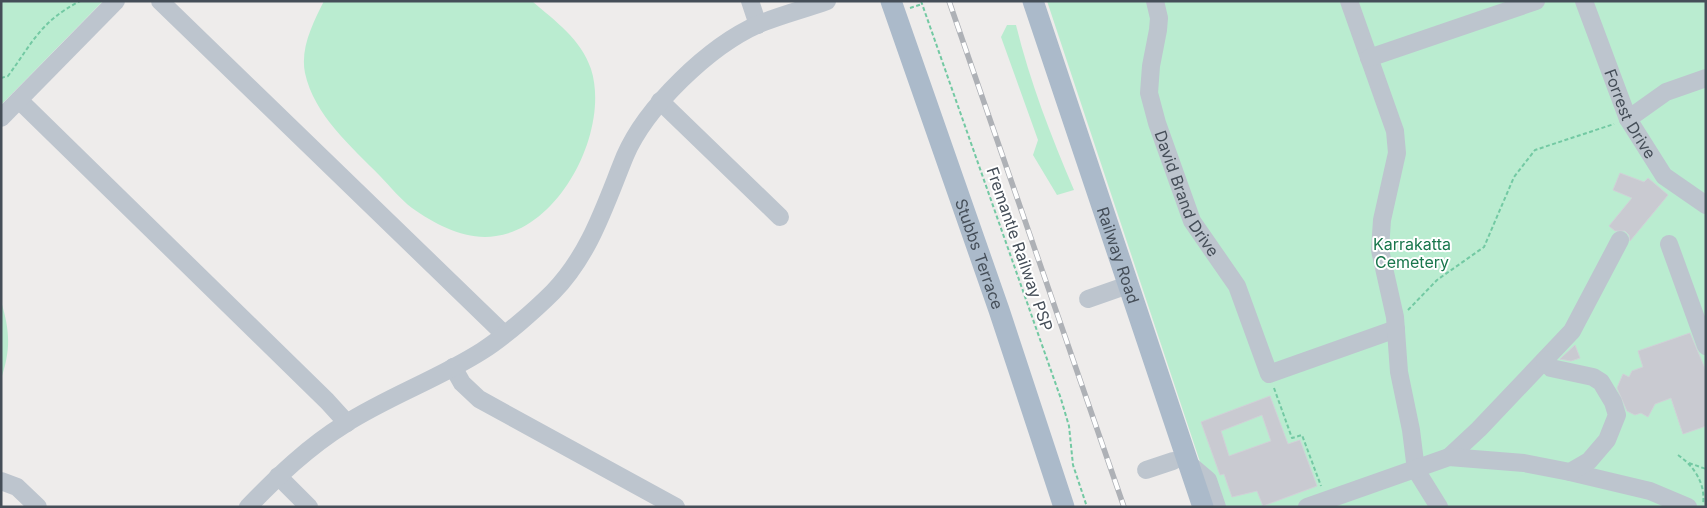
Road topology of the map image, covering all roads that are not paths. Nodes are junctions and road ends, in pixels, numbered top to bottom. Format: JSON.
{"nodes":[{"id":1,"x":116,"y":1,"type":"edge"},
{"id":2,"x":160,"y":1,"type":"edge"},
{"id":3,"x":750,"y":1,"type":"edge"},
{"id":4,"x":827,"y":1,"type":"edge"},
{"id":5,"x":891,"y":1,"type":"edge"},
{"id":6,"x":905,"y":1,"type":"edge"},
{"id":7,"x":1020,"y":1,"type":"edge"},
{"id":8,"x":1033,"y":1,"type":"edge"},
{"id":9,"x":1155,"y":1,"type":"edge"},
{"id":10,"x":1350,"y":1,"type":"edge"},
{"id":11,"x":1536,"y":1,"type":"edge"},
{"id":12,"x":1584,"y":1,"type":"edge"},
{"id":13,"x":758,"y":25,"type":"junction"},
{"id":14,"x":1369,"y":58,"type":"junction"},
{"id":15,"x":1706,"y":78,"type":"edge"},
{"id":16,"x":19,"y":100,"type":"junction"},
{"id":17,"x":660,"y":101,"type":"junction"},
{"id":18,"x":1,"y":118,"type":"edge"},
{"id":19,"x":1628,"y":119,"type":"junction"},
{"id":20,"x":1706,"y":205,"type":"edge"},
{"id":21,"x":780,"y":217,"type":"dead end"},
{"id":22,"x":1620,"y":240,"type":"dead end"},
{"id":23,"x":1670,"y":244,"type":"dead end"},
{"id":24,"x":1122,"y":287,"type":"junction"},
{"id":25,"x":1088,"y":299,"type":"dead end"},
{"id":26,"x":1396,"y":329,"type":"junction"},
{"id":27,"x":504,"y":334,"type":"junction"},
{"id":28,"x":1706,"y":346,"type":"edge"},
{"id":29,"x":1545,"y":360,"type":"junction"},
{"id":30,"x":453,"y":367,"type":"junction"},
{"id":31,"x":346,"y":423,"type":"junction"},
{"id":32,"x":1449,"y":457,"type":"junction"},
{"id":33,"x":1180,"y":462,"type":"junction"},
{"id":34,"x":1146,"y":470,"type":"dead end"},
{"id":35,"x":1416,"y":470,"type":"junction"},
{"id":36,"x":1570,"y":472,"type":"junction"},
{"id":37,"x":278,"y":476,"type":"junction"},
{"id":38,"x":1,"y":480,"type":"edge"},
{"id":39,"x":38,"y":507,"type":"edge"},
{"id":40,"x":248,"y":507,"type":"edge"},
{"id":41,"x":308,"y":507,"type":"edge"},
{"id":42,"x":676,"y":507,"type":"edge"},
{"id":43,"x":1064,"y":507,"type":"edge"},
{"id":44,"x":1077,"y":507,"type":"edge"},
{"id":45,"x":1188,"y":507,"type":"edge"},
{"id":46,"x":1203,"y":507,"type":"edge"},
{"id":47,"x":1217,"y":507,"type":"edge"},
{"id":48,"x":1307,"y":507,"type":"edge"},
{"id":49,"x":1439,"y":507,"type":"edge"},
{"id":50,"x":1688,"y":507,"type":"edge"}],
"edges":[{"from":1,"to":16,"type":"lane"},
{"from":2,"to":27,"type":"lane"},
{"from":3,"to":13,"type":"lane"},
{"from":4,"to":13,"type":"lane"},
{"from":5,"to":43,"type":"main road","name":"Stubbs Terrace"},
{"from":6,"to":44,"type":"main road","name":"Stubbs Terrace"},
{"from":7,"to":24,"type":"main road","name":"Railway Road"},
{"from":8,"to":24,"type":"main road","name":"Railway Road"},
{"from":9,"to":26,"type":"lane","name":"David Brand Drive"},
{"from":10,"to":14,"type":"lane"},
{"from":11,"to":14,"type":"lane"},
{"from":12,"to":19,"type":"lane","name":"Forrest Drive"},
{"from":13,"to":17,"type":"lane"},
{"from":14,"to":26,"type":"lane"},
{"from":15,"to":19,"type":"lane"},
{"from":16,"to":18,"type":"lane"},
{"from":16,"to":31,"type":"lane"},
{"from":17,"to":21,"type":"lane"},
{"from":17,"to":27,"type":"lane"},
{"from":19,"to":20,"type":"lane","name":"Forrest Drive"},
{"from":22,"to":29,"type":"lane"},
{"from":23,"to":28,"type":"lane"},
{"from":24,"to":25,"type":"lane"},
{"from":24,"to":33,"type":"main road","name":"Railway Road"},
{"from":26,"to":35,"type":"lane"},
{"from":27,"to":30,"type":"lane"},
{"from":29,"to":32,"type":"lane"},
{"from":29,"to":36,"type":"lane"},
{"from":30,"to":31,"type":"lane"},
{"from":30,"to":42,"type":"lane"},
{"from":31,"to":37,"type":"lane"},
{"from":32,"to":35,"type":"lane"},
{"from":32,"to":36,"type":"lane"},
{"from":33,"to":34,"type":"lane"},
{"from":33,"to":45,"type":"main road","name":"Railway Road"},
{"from":33,"to":46,"type":"main road","name":"Railway Road"},
{"from":33,"to":47,"type":"lane"},
{"from":35,"to":48,"type":"lane"},
{"from":35,"to":49,"type":"lane"},
{"from":36,"to":50,"type":"lane"},
{"from":37,"to":40,"type":"lane"},
{"from":37,"to":41,"type":"lane"},
{"from":38,"to":39,"type":"lane"}]}
